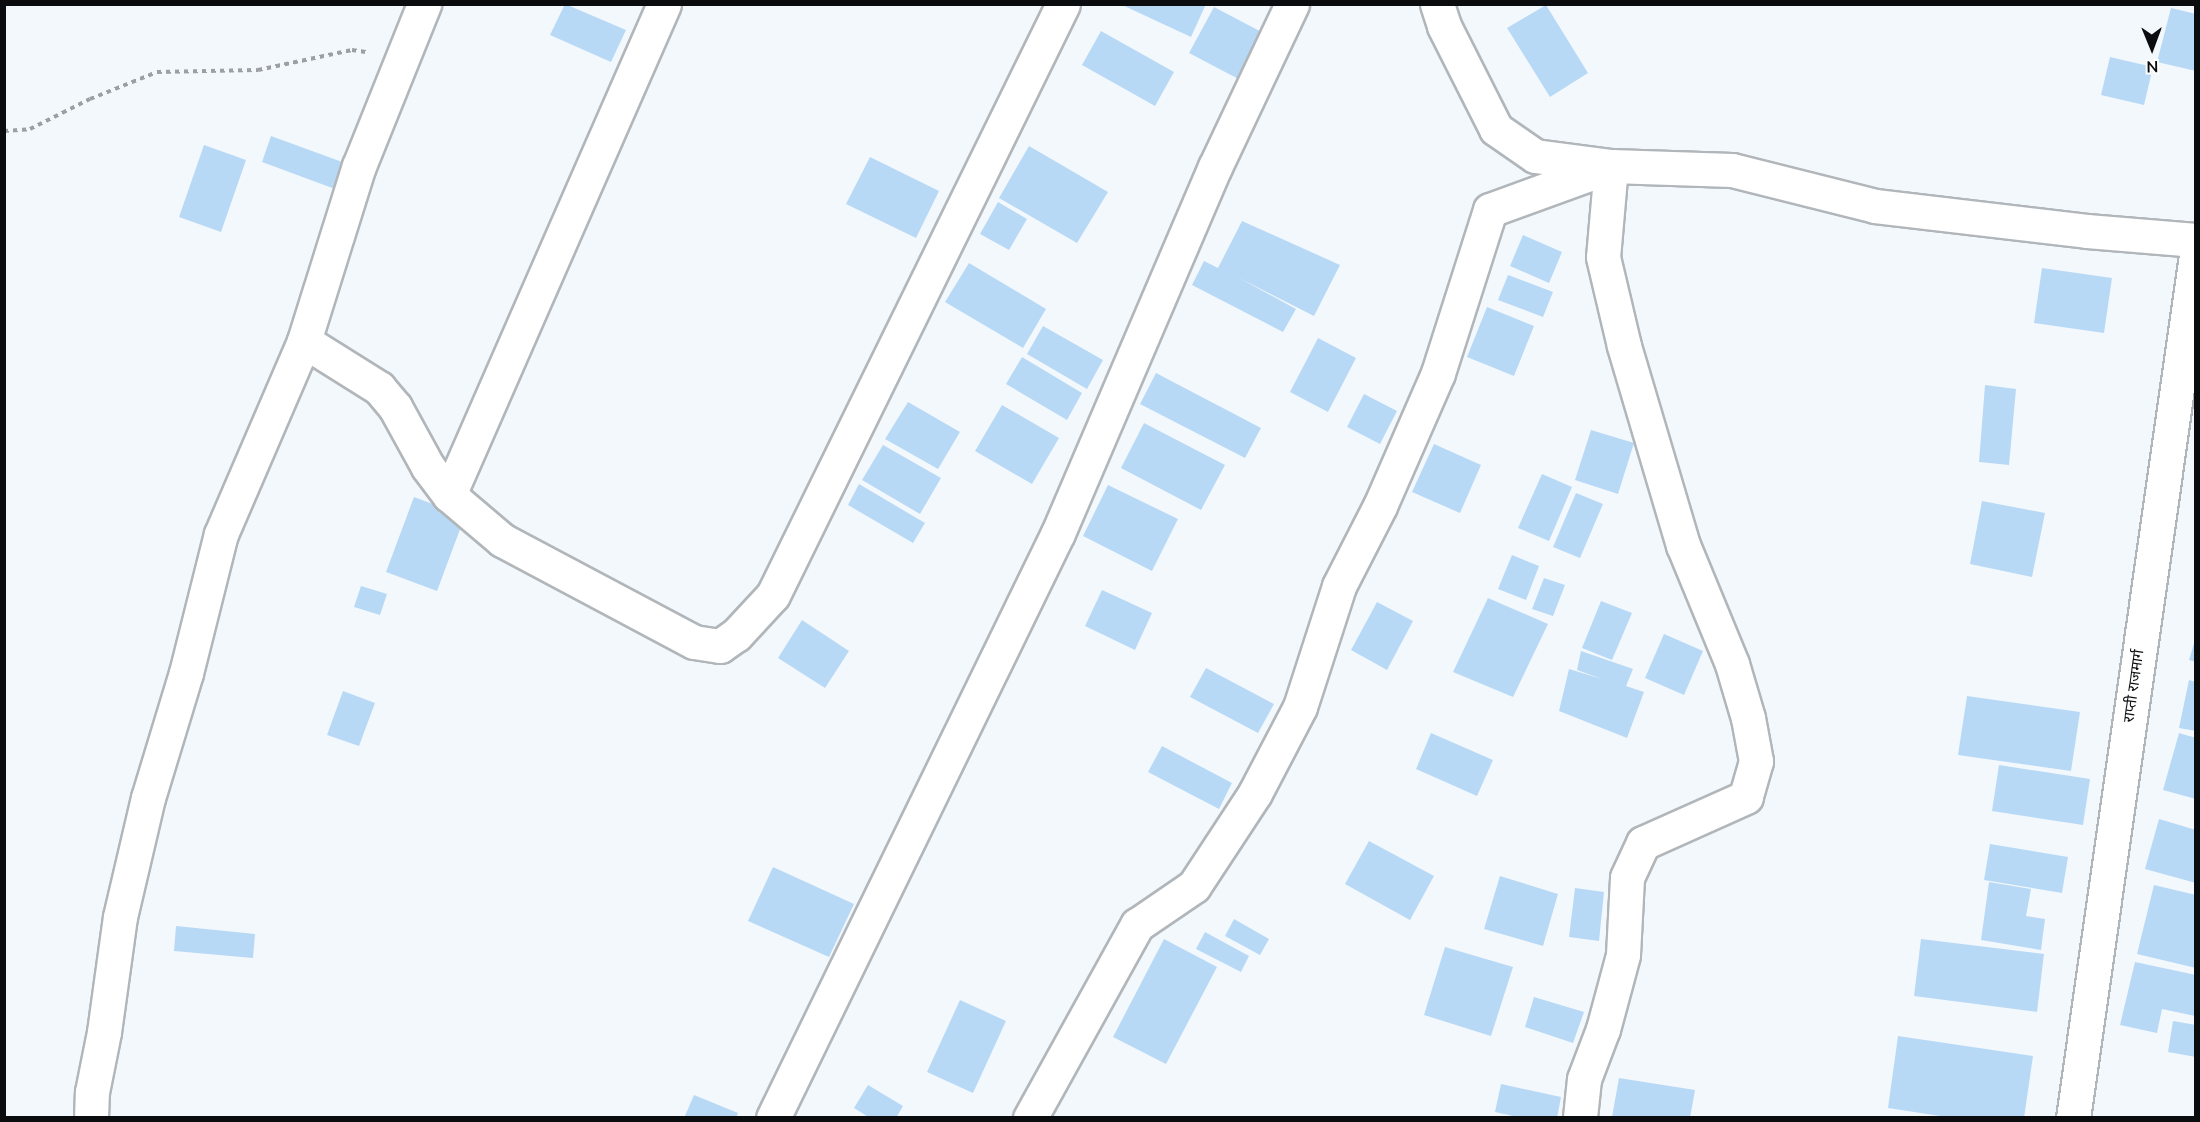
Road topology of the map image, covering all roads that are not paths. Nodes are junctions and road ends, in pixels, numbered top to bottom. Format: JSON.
{"nodes":[{"id":1,"x":424,"y":4,"type":"edge"},
{"id":2,"x":664,"y":4,"type":"edge"},
{"id":3,"x":1063,"y":4,"type":"edge"},
{"id":4,"x":1292,"y":4,"type":"edge"},
{"id":5,"x":1437,"y":4,"type":"edge"},
{"id":6,"x":1611,"y":166,"type":"junction"},
{"id":7,"x":2196,"y":240,"type":"edge"},
{"id":8,"x":2196,"y":255,"type":"edge"},
{"id":9,"x":304,"y":341,"type":"junction"},
{"id":10,"x":449,"y":495,"type":"junction"},
{"id":11,"x":91,"y":1118,"type":"edge"},
{"id":12,"x":773,"y":1118,"type":"edge"},
{"id":13,"x":1030,"y":1118,"type":"edge"},
{"id":14,"x":1580,"y":1118,"type":"edge"},
{"id":15,"x":2073,"y":1118,"type":"edge"}],
"edges":[{"from":1,"to":9,"type":"street"},
{"from":2,"to":10,"type":"street"},
{"from":3,"to":10,"type":"street"},
{"from":4,"to":12,"type":"street"},
{"from":5,"to":6,"type":"street"},
{"from":6,"to":7,"type":"street"},
{"from":6,"to":13,"type":"street"},
{"from":6,"to":14,"type":"street"},
{"from":8,"to":15,"type":"street","name":"राप्ती राजमार्ग"},
{"from":9,"to":10,"type":"street"},
{"from":9,"to":11,"type":"street"}]}
